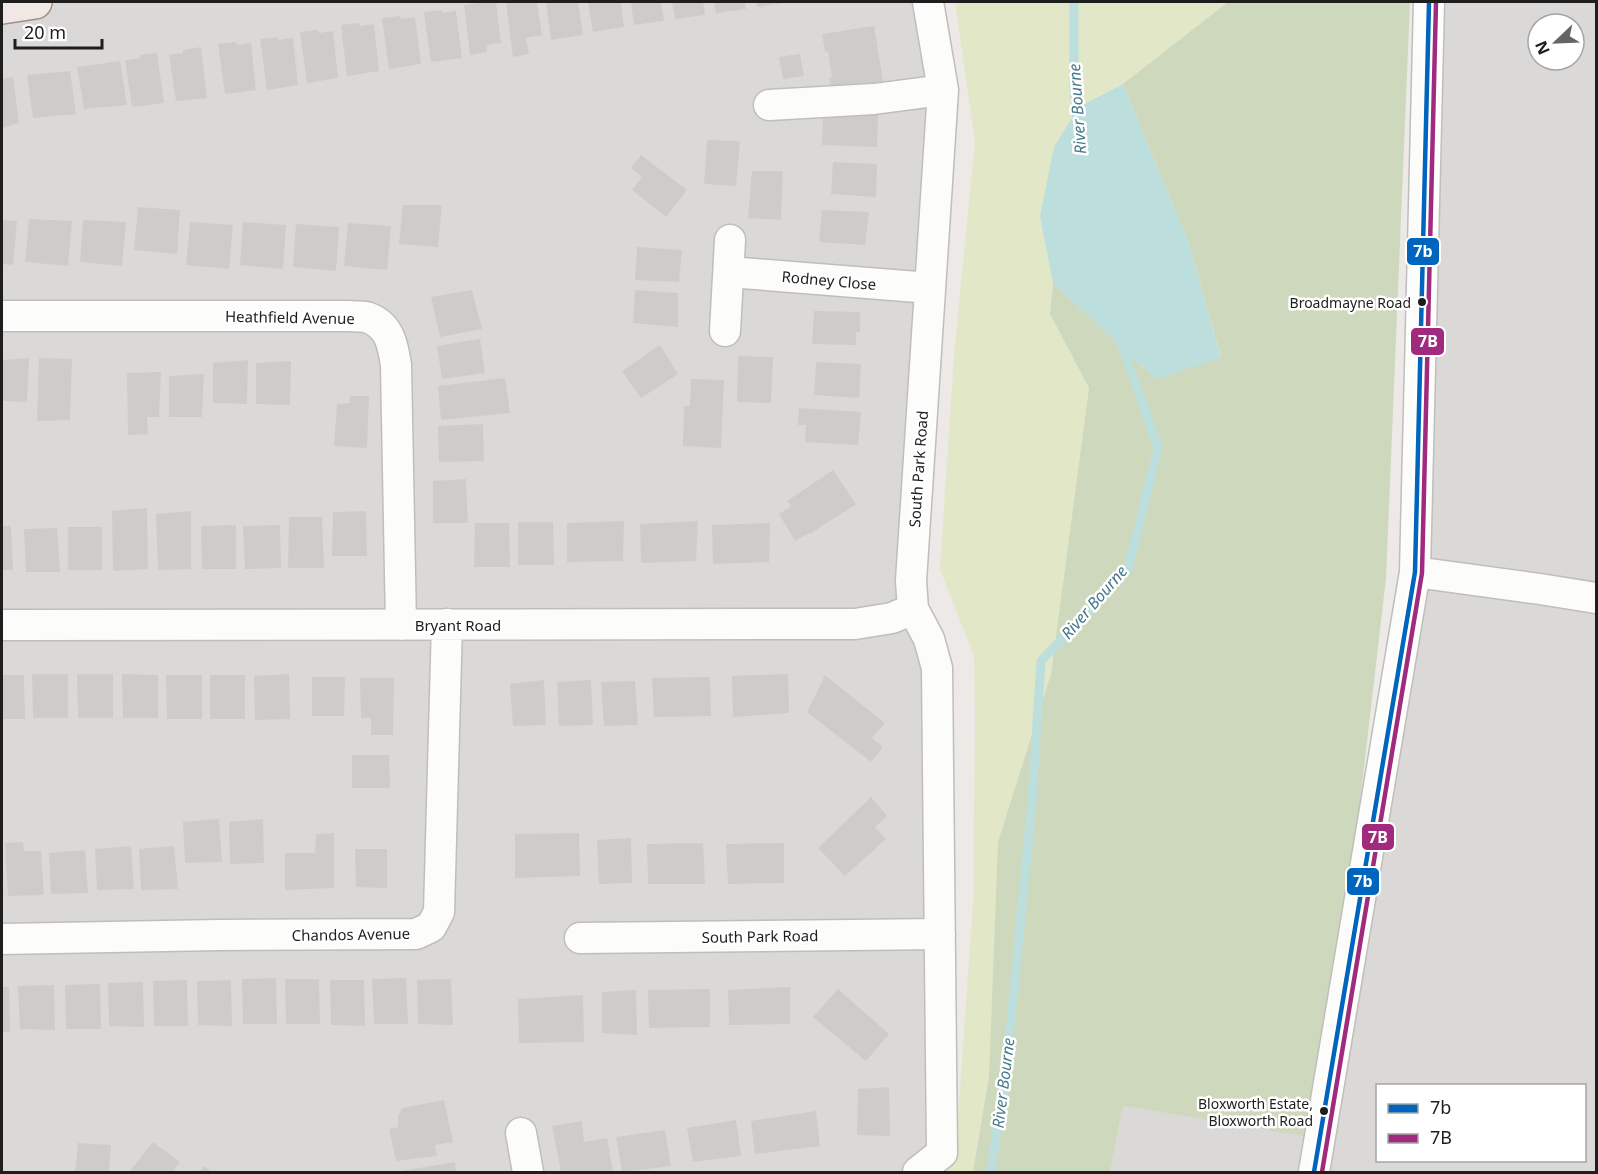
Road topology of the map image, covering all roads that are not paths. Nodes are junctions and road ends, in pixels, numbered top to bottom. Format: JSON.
{"nodes":[{"id":1,"x":35,"y":2,"type":"edge"},
{"id":2,"x":928,"y":2,"type":"edge"},
{"id":3,"x":1429,"y":2,"type":"edge"},
{"id":4,"x":2,"y":8,"type":"edge"},
{"id":5,"x":944,"y":90,"type":"junction"},
{"id":6,"x":769,"y":105,"type":"dead end"},
{"id":7,"x":730,"y":240,"type":"dead end"},
{"id":8,"x":729,"y":272,"type":"junction"},
{"id":9,"x":930,"y":288,"type":"junction"},
{"id":10,"x":2,"y":315,"type":"edge"},
{"id":11,"x":724,"y":331,"type":"dead end"},
{"id":12,"x":1415,"y":572,"type":"junction"},
{"id":13,"x":1596,"y":598,"type":"edge"},
{"id":14,"x":913,"y":609,"type":"junction"},
{"id":15,"x":447,"y":624,"type":"junction"},
{"id":16,"x":2,"y":625,"type":"edge"},
{"id":17,"x":401,"y":625,"type":"junction"},
{"id":18,"x":940,"y":934,"type":"junction"},
{"id":19,"x":580,"y":938,"type":"dead end"},
{"id":20,"x":2,"y":939,"type":"edge"},
{"id":21,"x":521,"y":1132,"type":"dead end"},
{"id":22,"x":528,"y":1173,"type":"edge"},
{"id":23,"x":918,"y":1173,"type":"edge"},
{"id":24,"x":1314,"y":1173,"type":"edge"}],
"edges":[{"from":1,"to":4,"type":"main road"},
{"from":2,"to":5,"type":"street","name":"South Park Road"},
{"from":3,"to":12,"type":"street"},
{"from":5,"to":6,"type":"street"},
{"from":5,"to":9,"type":"street","name":"South Park Road"},
{"from":7,"to":8,"type":"street"},
{"from":8,"to":9,"type":"street","name":"Rodney Close"},
{"from":8,"to":11,"type":"street"},
{"from":9,"to":14,"type":"street","name":"South Park Road"},
{"from":10,"to":17,"type":"street","name":"Heathfield Avenue"},
{"from":12,"to":13,"type":"street"},
{"from":12,"to":24,"type":"street"},
{"from":14,"to":15,"type":"street","name":"Bryant Road"},
{"from":14,"to":18,"type":"street","name":"South Park Road"},
{"from":15,"to":17,"type":"street","name":"Bryant Road"},
{"from":15,"to":20,"type":"street","name":"Chandos Avenue"},
{"from":16,"to":17,"type":"street","name":"Bryant Road"},
{"from":18,"to":19,"type":"street","name":"South Park Road"},
{"from":18,"to":23,"type":"street","name":"South Park Road"},
{"from":21,"to":22,"type":"street"}]}
